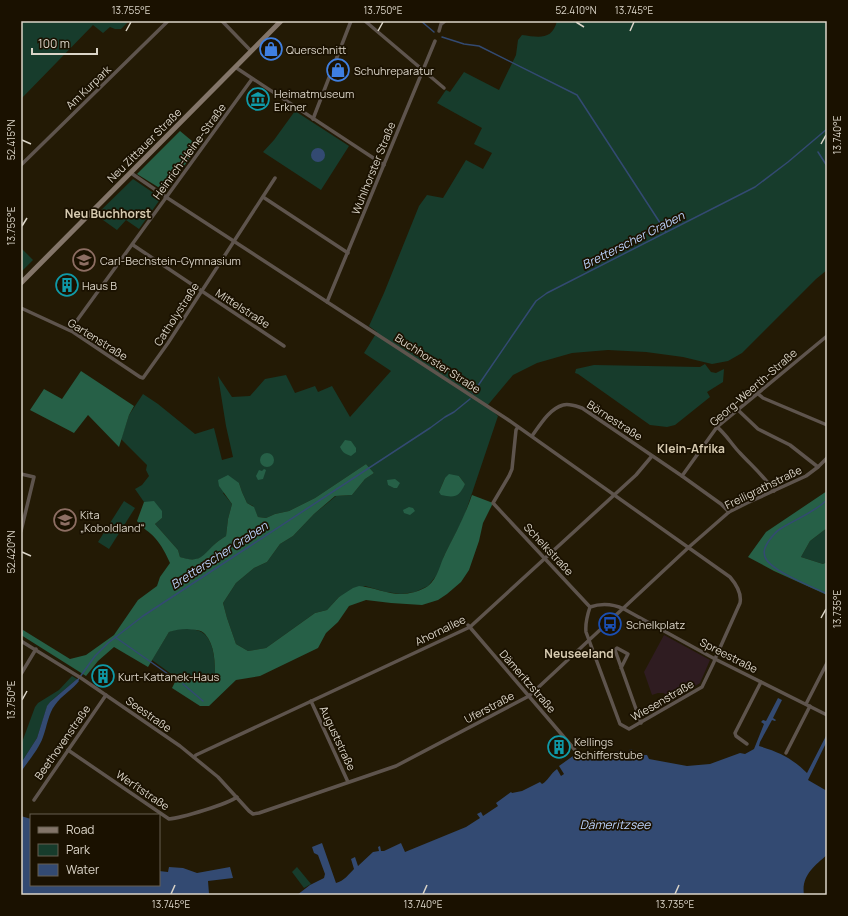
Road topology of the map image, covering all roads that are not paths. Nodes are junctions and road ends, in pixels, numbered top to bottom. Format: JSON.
{"nodes":[{"id":1,"x":168,"y":21,"type":"edge"},
{"id":2,"x":222,"y":21,"type":"edge"},
{"id":3,"x":282,"y":21,"type":"edge"},
{"id":4,"x":351,"y":21,"type":"edge"},
{"id":5,"x":365,"y":21,"type":"edge"},
{"id":6,"x":445,"y":21,"type":"edge"},
{"id":7,"x":439,"y":31,"type":"dead end"},
{"id":8,"x":435,"y":41,"type":"dead end"},
{"id":9,"x":251,"y":51,"type":"junction"},
{"id":10,"x":235,"y":67,"type":"junction"},
{"id":11,"x":423,"y":70,"type":"junction"},
{"id":12,"x":252,"y":79,"type":"junction"},
{"id":13,"x":444,"y":88,"type":"dead end"},
{"id":14,"x":313,"y":119,"type":"junction"},
{"id":15,"x":21,"y":165,"type":"edge"},
{"id":16,"x":384,"y":165,"type":"junction"},
{"id":17,"x":131,"y":172,"type":"junction"},
{"id":18,"x":276,"y":178,"type":"dead end"},
{"id":19,"x":166,"y":197,"type":"junction"},
{"id":20,"x":263,"y":198,"type":"junction"},
{"id":21,"x":234,"y":241,"type":"junction"},
{"id":22,"x":133,"y":245,"type":"junction"},
{"id":23,"x":348,"y":252,"type":"junction"},
{"id":24,"x":21,"y":283,"type":"edge"},
{"id":25,"x":201,"y":291,"type":"junction"},
{"id":26,"x":327,"y":302,"type":"junction"},
{"id":27,"x":21,"y":308,"type":"edge"},
{"id":28,"x":70,"y":330,"type":"junction"},
{"id":29,"x":827,"y":336,"type":"edge"},
{"id":30,"x":284,"y":346,"type":"dead end"},
{"id":31,"x":143,"y":378,"type":"joint"},
{"id":32,"x":757,"y":393,"type":"junction"},
{"id":33,"x":738,"y":410,"type":"junction"},
{"id":34,"x":827,"y":425,"type":"edge"},
{"id":35,"x":518,"y":427,"type":"junction"},
{"id":36,"x":717,"y":427,"type":"junction"},
{"id":37,"x":532,"y":436,"type":"junction"},
{"id":38,"x":652,"y":456,"type":"junction"},
{"id":39,"x":827,"y":458,"type":"edge"},
{"id":40,"x":818,"y":467,"type":"junction"},
{"id":41,"x":21,"y":474,"type":"edge"},
{"id":42,"x":682,"y":476,"type":"junction"},
{"id":43,"x":774,"y":491,"type":"junction"},
{"id":44,"x":614,"y":494,"type":"junction"},
{"id":45,"x":728,"y":512,"type":"junction"},
{"id":46,"x":21,"y":531,"type":"edge"},
{"id":47,"x":689,"y":547,"type":"junction"},
{"id":48,"x":544,"y":558,"type":"junction"},
{"id":49,"x":730,"y":577,"type":"joint"},
{"id":50,"x":590,"y":607,"type":"junction"},
{"id":51,"x":624,"y":609,"type":"junction"},
{"id":52,"x":469,"y":626,"type":"junction"},
{"id":53,"x":589,"y":640,"type":"junction"},
{"id":54,"x":21,"y":641,"type":"edge"},
{"id":55,"x":36,"y":650,"type":"junction"},
{"id":56,"x":715,"y":659,"type":"junction"},
{"id":57,"x":827,"y":663,"type":"edge"},
{"id":58,"x":621,"y":668,"type":"junction"},
{"id":59,"x":21,"y":674,"type":"edge"},
{"id":60,"x":761,"y":682,"type":"junction"},
{"id":61,"x":106,"y":695,"type":"junction"},
{"id":62,"x":529,"y":696,"type":"junction"},
{"id":63,"x":311,"y":701,"type":"junction"},
{"id":64,"x":806,"y":704,"type":"junction"},
{"id":65,"x":810,"y":706,"type":"junction"},
{"id":66,"x":827,"y":714,"type":"edge"},
{"id":67,"x":641,"y":723,"type":"junction"},
{"id":68,"x":747,"y":744,"type":"dead end"},
{"id":69,"x":68,"y":750,"type":"junction"},
{"id":70,"x":575,"y":750,"type":"dead end"},
{"id":71,"x":786,"y":753,"type":"dead end"},
{"id":72,"x":194,"y":757,"type":"junction"},
{"id":73,"x":348,"y":782,"type":"junction"},
{"id":74,"x":237,"y":797,"type":"junction"},
{"id":75,"x":34,"y":800,"type":"dead end"},
{"id":76,"x":256,"y":814,"type":"joint"}],
"edges":[{"from":1,"to":15,"type":"street","name":"Am Kurpark"},
{"from":2,"to":9,"type":"street"},
{"from":3,"to":9,"type":"main road","name":"Neu Zittauer Straße"},
{"from":4,"to":14,"type":"street"},
{"from":5,"to":11,"type":"street"},
{"from":6,"to":7,"type":"street"},
{"from":8,"to":11,"type":"street","name":"Wuhlhorster Straße"},
{"from":9,"to":10,"type":"main road","name":"Neu Zittauer Straße"},
{"from":10,"to":12,"type":"street"},
{"from":10,"to":17,"type":"main road","name":"Neu Zittauer Straße"},
{"from":11,"to":13,"type":"street"},
{"from":11,"to":16,"type":"street","name":"Wuhlhorster Straße"},
{"from":12,"to":14,"type":"street"},
{"from":12,"to":19,"type":"street","name":"Heinrich-Heine-Straße"},
{"from":14,"to":16,"type":"street"},
{"from":16,"to":23,"type":"street","name":"Wuhlhorster Straße"},
{"from":17,"to":19,"type":"street","name":"Buchhorster Straße"},
{"from":17,"to":24,"type":"main road","name":"Neu Zittauer Straße"},
{"from":18,"to":20,"type":"street","name":"Catholystraße"},
{"from":19,"to":21,"type":"street","name":"Buchhorster Straße"},
{"from":19,"to":22,"type":"street","name":"Heinrich-Heine-Straße"},
{"from":20,"to":21,"type":"street","name":"Catholystraße"},
{"from":20,"to":23,"type":"street"},
{"from":21,"to":25,"type":"street","name":"Catholystraße"},
{"from":21,"to":26,"type":"street","name":"Buchhorster Straße"},
{"from":22,"to":25,"type":"street","name":"Mittelstraße"},
{"from":22,"to":28,"type":"street","name":"Heinrich-Heine-Straße"},
{"from":23,"to":26,"type":"street","name":"Wuhlhorster Straße"},
{"from":25,"to":30,"type":"street","name":"Mittelstraße"},
{"from":25,"to":31,"type":"street","name":"Catholystraße"},
{"from":26,"to":35,"type":"street","name":"Buchhorster Straße"},
{"from":27,"to":28,"type":"street","name":"Gartenstraße"},
{"from":28,"to":31,"type":"street","name":"Gartenstraße"},
{"from":29,"to":32,"type":"street","name":"Georg-Weerth-Straße"},
{"from":32,"to":33,"type":"street","name":"Georg-Weerth-Straße"},
{"from":32,"to":34,"type":"street"},
{"from":33,"to":36,"type":"street","name":"Georg-Weerth-Straße"},
{"from":33,"to":40,"type":"street"},
{"from":35,"to":37,"type":"street","name":"Buchhorster Straße"},
{"from":35,"to":48,"type":"street","name":"Schelkstraße"},
{"from":36,"to":42,"type":"street","name":"Georg-Weerth-Straße"},
{"from":36,"to":43,"type":"street"},
{"from":37,"to":38,"type":"street","name":"Börnestraße"},
{"from":37,"to":44,"type":"street","name":"Buchhorster Straße"},
{"from":38,"to":42,"type":"street","name":"Börnestraße"},
{"from":38,"to":44,"type":"street","name":"Ahornallee"},
{"from":39,"to":40,"type":"street","name":"Freiligrathstraße"},
{"from":40,"to":43,"type":"street","name":"Freiligrathstraße"},
{"from":41,"to":46,"type":"street"},
{"from":42,"to":45,"type":"street","name":"Börnestraße"},
{"from":43,"to":45,"type":"street","name":"Freiligrathstraße"},
{"from":44,"to":47,"type":"street","name":"Buchhorster Straße"},
{"from":44,"to":48,"type":"street","name":"Ahornallee"},
{"from":45,"to":47,"type":"street","name":"Freiligrathstraße"},
{"from":47,"to":49,"type":"street","name":"Buchhorster Straße"},
{"from":47,"to":51,"type":"street","name":"Uferstraße"},
{"from":48,"to":50,"type":"street","name":"Schelkstraße"},
{"from":48,"to":52,"type":"street","name":"Ahornallee"},
{"from":49,"to":56,"type":"street","name":"Wiesenstraße"},
{"from":50,"to":51,"type":"street"},
{"from":50,"to":53,"type":"street"},
{"from":51,"to":53,"type":"street","name":"Uferstraße"},
{"from":51,"to":56,"type":"street","name":"Spreestraße"},
{"from":52,"to":62,"type":"street","name":"Dämeritzstraße"},
{"from":52,"to":63,"type":"street","name":"Ahornallee"},
{"from":53,"to":62,"type":"street","name":"Uferstraße"},
{"from":53,"to":67,"type":"street","name":"Wiesenstraße"},
{"from":54,"to":55,"type":"street","name":"Seestraße"},
{"from":55,"to":59,"type":"street"},
{"from":55,"to":61,"type":"street","name":"Seestraße"},
{"from":56,"to":60,"type":"street","name":"Spreestraße"},
{"from":56,"to":67,"type":"street","name":"Wiesenstraße"},
{"from":57,"to":64,"type":"street"},
{"from":58,"to":58,"type":"street"},
{"from":58,"to":67,"type":"street"},
{"from":60,"to":64,"type":"street","name":"Spreestraße"},
{"from":60,"to":68,"type":"street"},
{"from":61,"to":69,"type":"street","name":"Beethovenstraße"},
{"from":61,"to":72,"type":"street","name":"Seestraße"},
{"from":62,"to":70,"type":"street","name":"Dämeritzstraße"},
{"from":62,"to":73,"type":"street","name":"Uferstraße"},
{"from":63,"to":72,"type":"street","name":"Ahornallee"},
{"from":63,"to":73,"type":"street","name":"Auguststraße"},
{"from":64,"to":65,"type":"street","name":"Spreestraße"},
{"from":65,"to":66,"type":"street","name":"Spreestraße"},
{"from":65,"to":71,"type":"street"},
{"from":69,"to":74,"type":"street","name":"Werftstraße"},
{"from":69,"to":75,"type":"street","name":"Beethovenstraße"},
{"from":72,"to":74,"type":"street","name":"Seestraße"},
{"from":73,"to":76,"type":"street","name":"Uferstraße"},
{"from":74,"to":76,"type":"street","name":"Seestraße"}]}
